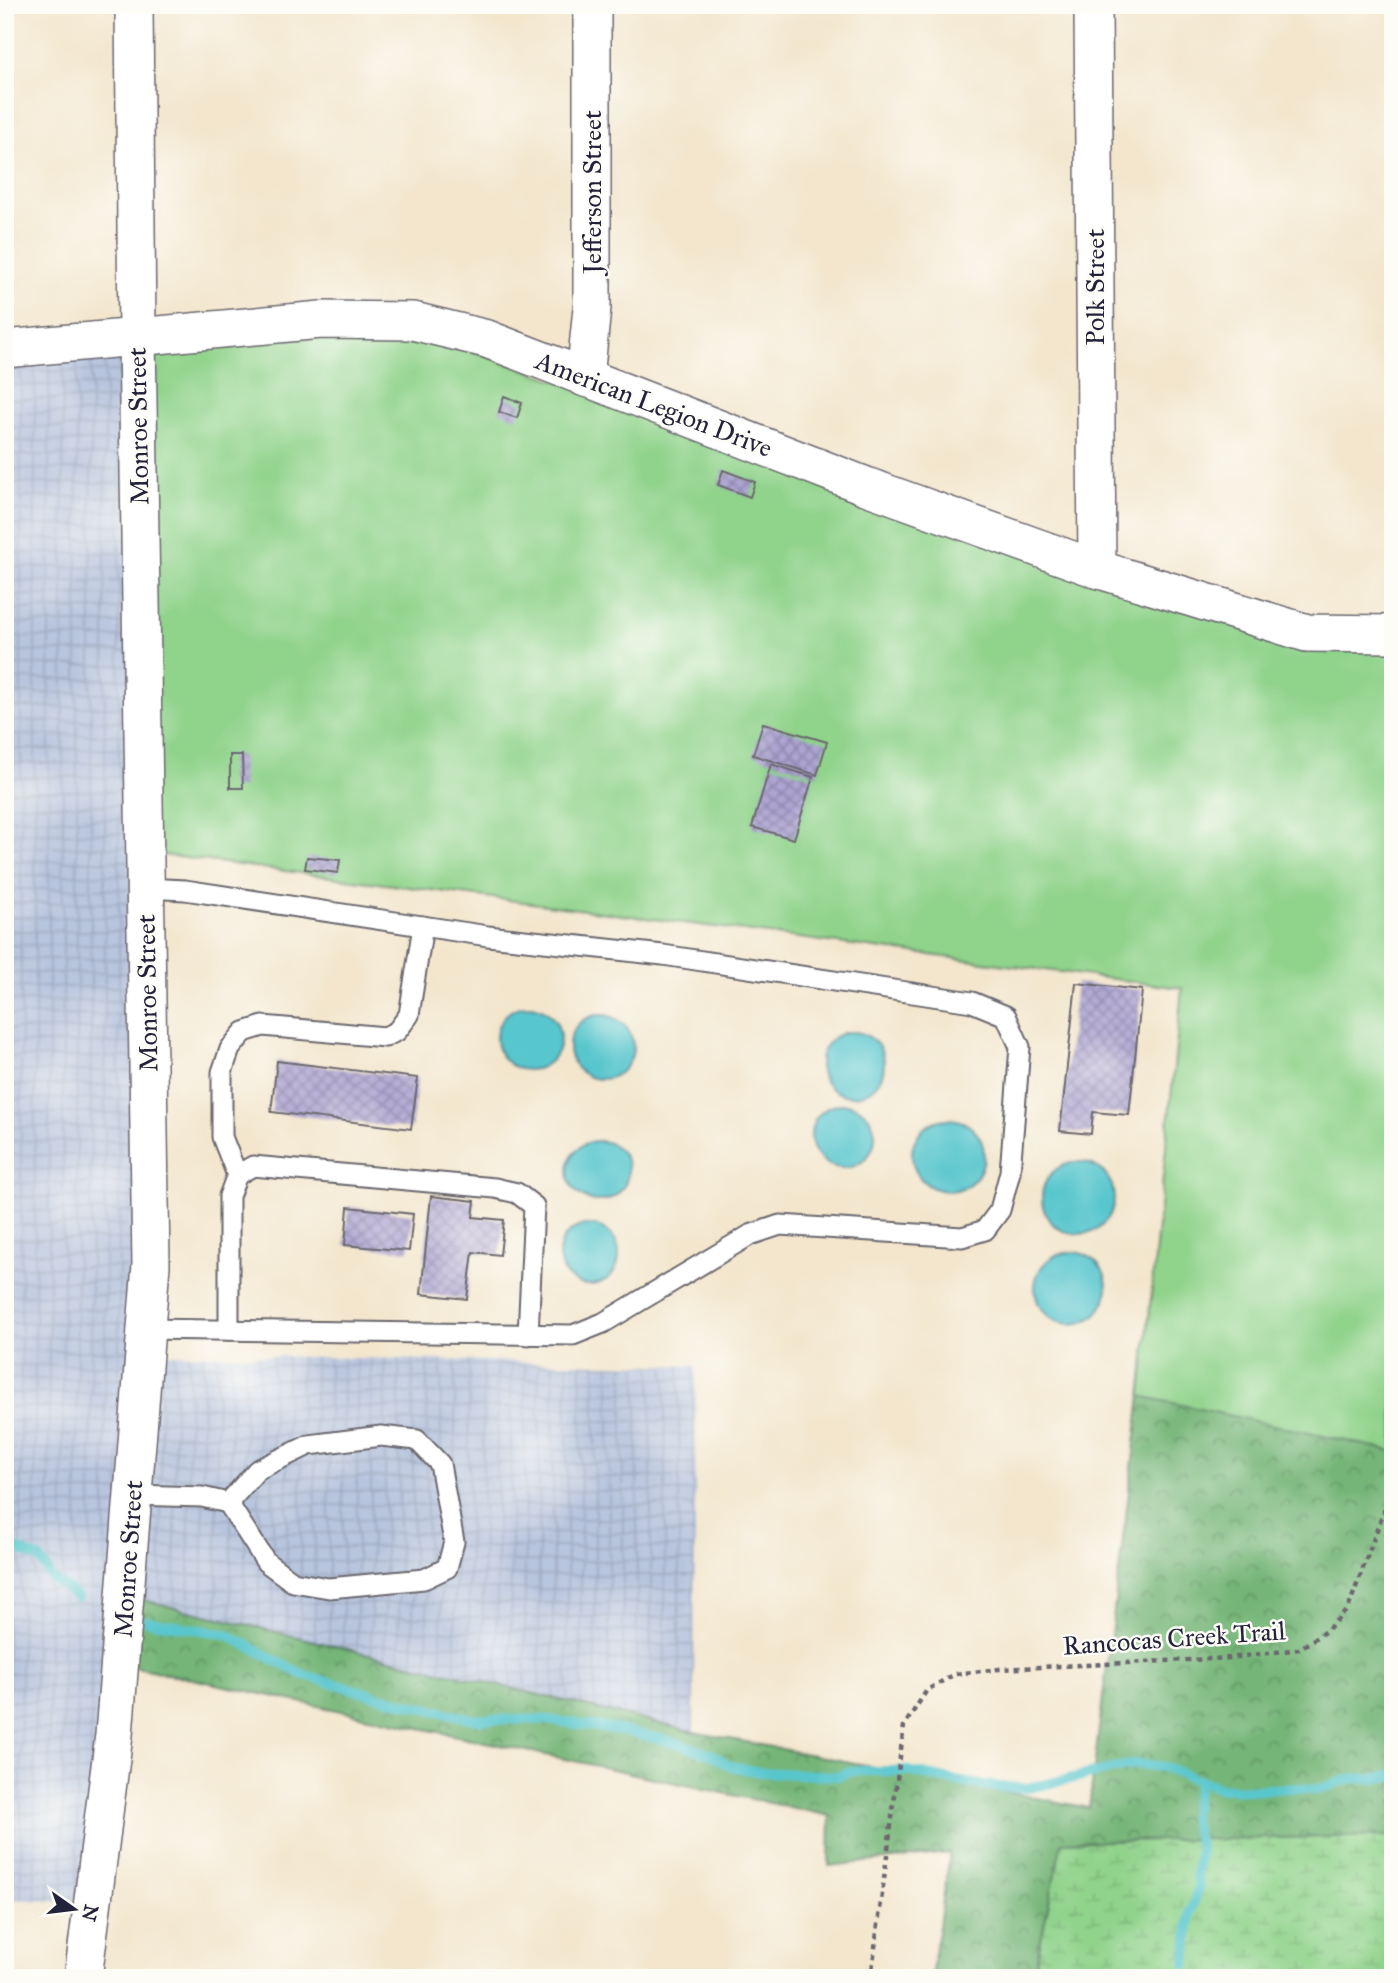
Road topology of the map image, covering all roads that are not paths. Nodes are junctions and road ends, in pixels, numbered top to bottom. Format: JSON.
{"nodes":[{"id":1,"x":134,"y":5,"type":"edge"},
{"id":2,"x":592,"y":5,"type":"edge"},
{"id":3,"x":1093,"y":5,"type":"edge"},
{"id":4,"x":136,"y":335,"type":"junction"},
{"id":5,"x":5,"y":349,"type":"edge"},
{"id":6,"x":585,"y":378,"type":"junction"},
{"id":7,"x":1097,"y":569,"type":"junction"},
{"id":8,"x":1393,"y":634,"type":"edge"},
{"id":9,"x":145,"y":888,"type":"junction"},
{"id":10,"x":423,"y":926,"type":"junction"},
{"id":11,"x":237,"y":1175,"type":"junction"},
{"id":12,"x":145,"y":1329,"type":"junction"},
{"id":13,"x":229,"y":1330,"type":"junction"},
{"id":14,"x":528,"y":1335,"type":"junction"},
{"id":15,"x":133,"y":1495,"type":"junction"},
{"id":16,"x":228,"y":1503,"type":"junction"},
{"id":17,"x":83,"y":1978,"type":"edge"}],
"edges":[{"from":1,"to":4,"type":"street","name":"Monroe Street"},
{"from":2,"to":6,"type":"street","name":"Jefferson Street"},
{"from":3,"to":7,"type":"street","name":"Polk Street"},
{"from":4,"to":5,"type":"street","name":"American Legion Drive"},
{"from":4,"to":6,"type":"street","name":"American Legion Drive"},
{"from":4,"to":9,"type":"street","name":"Monroe Street"},
{"from":6,"to":7,"type":"street","name":"American Legion Drive"},
{"from":7,"to":8,"type":"street","name":"American Legion Drive"},
{"from":9,"to":10,"type":"lane"},
{"from":9,"to":12,"type":"street","name":"Monroe Street"},
{"from":10,"to":11,"type":"lane"},
{"from":10,"to":14,"type":"lane"},
{"from":11,"to":13,"type":"lane"},
{"from":11,"to":14,"type":"lane"},
{"from":12,"to":13,"type":"lane"},
{"from":12,"to":15,"type":"street","name":"Monroe Street"},
{"from":13,"to":14,"type":"lane"},
{"from":15,"to":16,"type":"lane"},
{"from":15,"to":17,"type":"street","name":"Monroe Street"},
{"from":16,"to":16,"type":"lane"}]}
